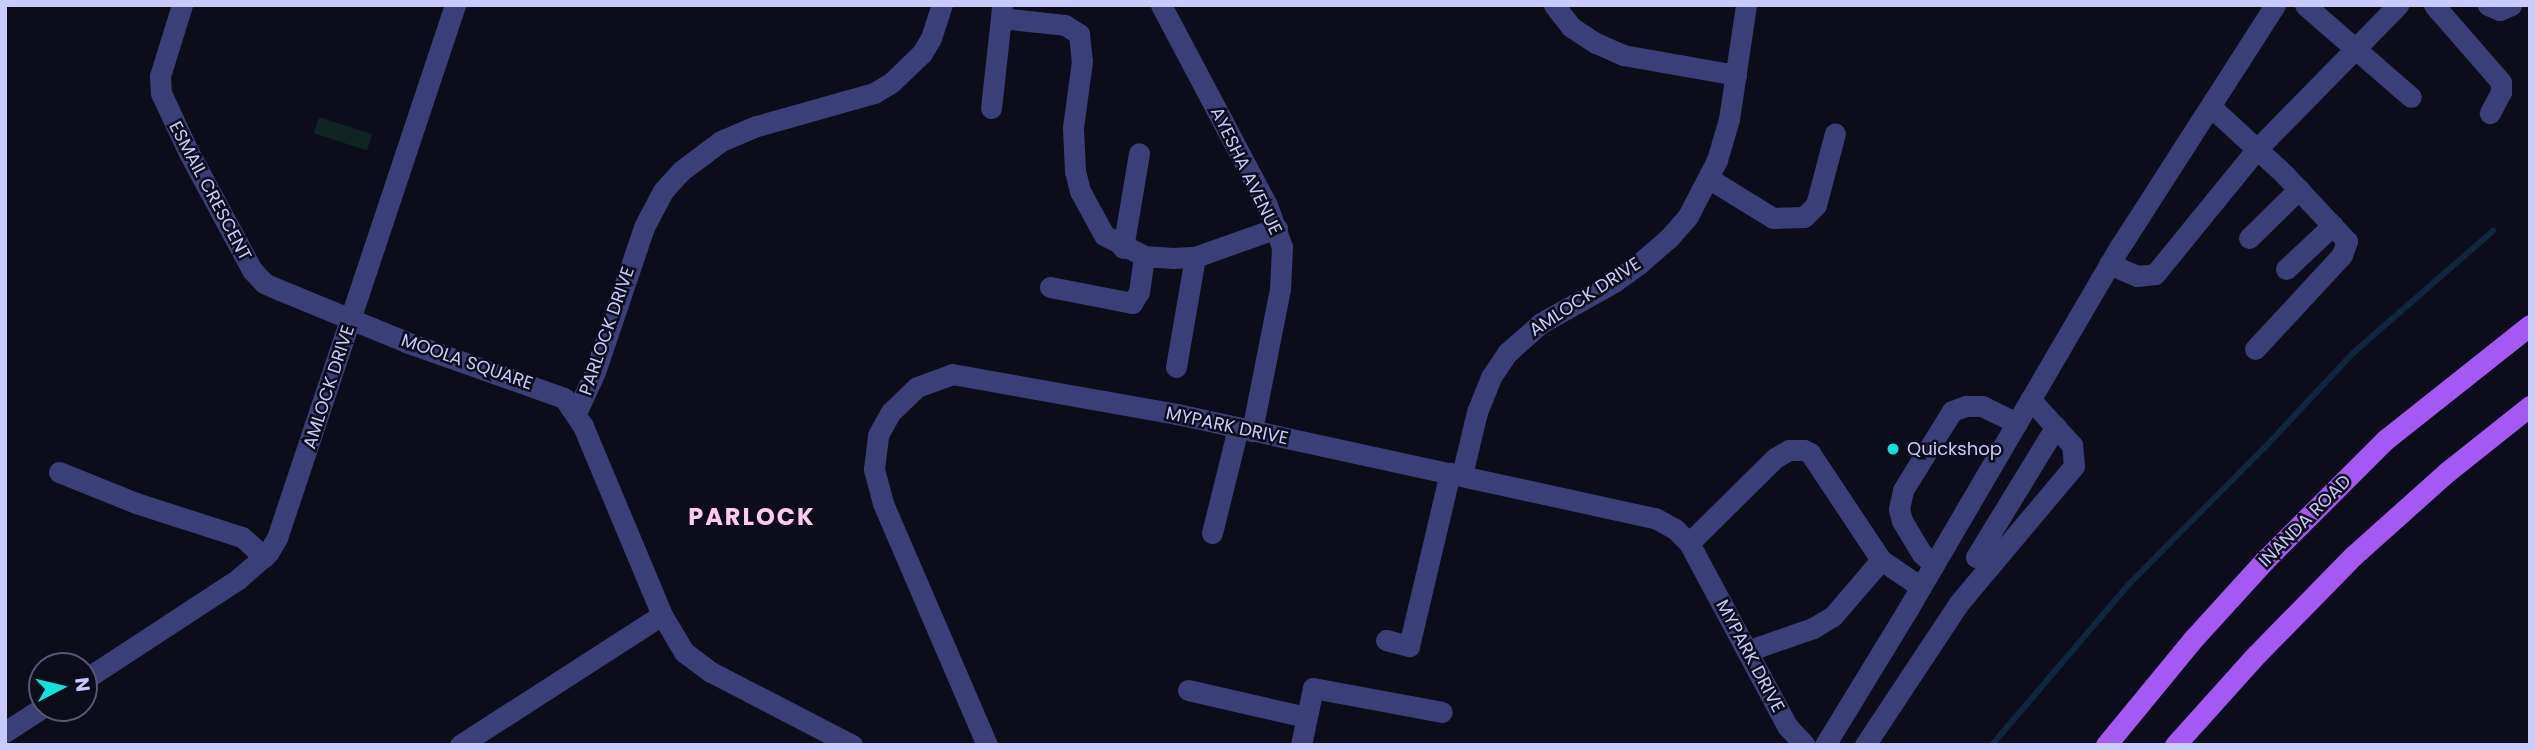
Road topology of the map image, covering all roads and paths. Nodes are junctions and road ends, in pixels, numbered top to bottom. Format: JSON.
{"nodes":[{"id":1,"x":182,"y":5,"type":"edge"},
{"id":2,"x":455,"y":5,"type":"edge"},
{"id":3,"x":942,"y":5,"type":"edge"},
{"id":4,"x":1161,"y":5,"type":"edge"},
{"id":5,"x":1554,"y":5,"type":"edge"},
{"id":6,"x":1746,"y":5,"type":"edge"},
{"id":7,"x":2275,"y":5,"type":"edge"},
{"id":8,"x":2305,"y":5,"type":"edge"},
{"id":9,"x":2398,"y":5,"type":"edge"},
{"id":10,"x":2434,"y":5,"type":"edge"},
{"id":11,"x":2488,"y":5,"type":"edge"},
{"id":12,"x":2511,"y":5,"type":"edge"},
{"id":13,"x":1001,"y":12,"type":"edge"},
{"id":14,"x":2355,"y":48,"type":"junction"},
{"id":15,"x":1736,"y":75,"type":"junction"},
{"id":16,"x":2411,"y":97,"type":"dead end"},
{"id":17,"x":2211,"y":107,"type":"junction"},
{"id":18,"x":991,"y":108,"type":"dead end"},
{"id":19,"x":2490,"y":113,"type":"dead end"},
{"id":20,"x":1835,"y":133,"type":"dead end"},
{"id":21,"x":2257,"y":149,"type":"junction"},
{"id":22,"x":1139,"y":153,"type":"dead end"},
{"id":23,"x":1708,"y":178,"type":"junction"},
{"id":24,"x":2299,"y":189,"type":"junction"},
{"id":25,"x":2333,"y":225,"type":"junction"},
{"id":26,"x":1277,"y":228,"type":"junction"},
{"id":27,"x":2249,"y":238,"type":"dead end"},
{"id":28,"x":1124,"y":248,"type":"junction"},
{"id":29,"x":1144,"y":257,"type":"junction"},
{"id":30,"x":1195,"y":257,"type":"junction"},
{"id":31,"x":2109,"y":264,"type":"junction"},
{"id":32,"x":2286,"y":269,"type":"dead end"},
{"id":33,"x":1050,"y":287,"type":"dead end"},
{"id":34,"x":352,"y":318,"type":"junction"},
{"id":35,"x":2530,"y":326,"type":"edge"},
{"id":36,"x":2255,"y":349,"type":"dead end"},
{"id":37,"x":1176,"y":367,"type":"dead end"},
{"id":38,"x":2030,"y":399,"type":"junction"},
{"id":39,"x":2530,"y":406,"type":"edge"},
{"id":40,"x":576,"y":413,"type":"junction"},
{"id":41,"x":2017,"y":423,"type":"junction"},
{"id":42,"x":2056,"y":426,"type":"junction"},
{"id":43,"x":1245,"y":429,"type":"junction"},
{"id":44,"x":59,"y":471,"type":"dead end"},
{"id":45,"x":1456,"y":474,"type":"junction"},
{"id":46,"x":1212,"y":533,"type":"dead end"},
{"id":47,"x":1950,"y":537,"type":"junction"},
{"id":48,"x":1689,"y":544,"type":"junction"},
{"id":49,"x":264,"y":556,"type":"junction"},
{"id":50,"x":1881,"y":560,"type":"junction"},
{"id":51,"x":1983,"y":562,"type":"junction"},
{"id":52,"x":1934,"y":565,"type":"junction"},
{"id":53,"x":1921,"y":587,"type":"junction"},
{"id":54,"x":663,"y":615,"type":"junction"},
{"id":55,"x":1386,"y":640,"type":"dead end"},
{"id":56,"x":1747,"y":651,"type":"junction"},
{"id":57,"x":98,"y":671,"type":"edge"},
{"id":58,"x":1188,"y":690,"type":"dead end"},
{"id":59,"x":1442,"y":712,"type":"dead end"},
{"id":60,"x":28,"y":717,"type":"edge"},
{"id":61,"x":1306,"y":717,"type":"junction"},
{"id":62,"x":5,"y":732,"type":"edge"},
{"id":63,"x":464,"y":744,"type":"edge"},
{"id":64,"x":852,"y":745,"type":"edge"},
{"id":65,"x":987,"y":745,"type":"edge"},
{"id":66,"x":1301,"y":745,"type":"edge"},
{"id":67,"x":1805,"y":745,"type":"edge"},
{"id":68,"x":1825,"y":745,"type":"edge"},
{"id":69,"x":1865,"y":745,"type":"edge"},
{"id":70,"x":2106,"y":745,"type":"edge"},
{"id":71,"x":2175,"y":745,"type":"edge"}],
"edges":[{"from":1,"to":34,"type":"street","name":"ESMAIL CRESCENT"},
{"from":2,"to":34,"type":"street","name":"AMLOCK DRIVE"},
{"from":3,"to":40,"type":"street","name":"PARLOCK DRIVE"},
{"from":4,"to":26,"type":"street","name":"AYESHA AVENUE"},
{"from":5,"to":15,"type":"street"},
{"from":6,"to":15,"type":"street","name":"AMLOCK DRIVE"},
{"from":7,"to":17,"type":"street"},
{"from":8,"to":14,"type":"street"},
{"from":9,"to":14,"type":"street"},
{"from":10,"to":19,"type":"street"},
{"from":11,"to":12,"type":"street"},
{"from":13,"to":18,"type":"street"},
{"from":13,"to":28,"type":"street"},
{"from":14,"to":16,"type":"street"},
{"from":14,"to":21,"type":"street"},
{"from":15,"to":23,"type":"street","name":"AMLOCK DRIVE"},
{"from":17,"to":21,"type":"street"},
{"from":17,"to":31,"type":"street"},
{"from":20,"to":23,"type":"street"},
{"from":21,"to":24,"type":"street"},
{"from":21,"to":31,"type":"street"},
{"from":22,"to":28,"type":"street"},
{"from":23,"to":45,"type":"street","name":"AMLOCK DRIVE"},
{"from":24,"to":25,"type":"street"},
{"from":24,"to":27,"type":"street"},
{"from":25,"to":32,"type":"street"},
{"from":25,"to":36,"type":"street"},
{"from":26,"to":30,"type":"street"},
{"from":26,"to":43,"type":"street","name":"AYESHA AVENUE"},
{"from":28,"to":29,"type":"street"},
{"from":29,"to":30,"type":"street"},
{"from":29,"to":33,"type":"street"},
{"from":30,"to":37,"type":"street"},
{"from":31,"to":38,"type":"street"},
{"from":34,"to":40,"type":"street","name":"MOOLA SQUARE"},
{"from":34,"to":49,"type":"street","name":"AMLOCK DRIVE"},
{"from":35,"to":70,"type":"main road","name":"INANDA ROAD"},
{"from":38,"to":41,"type":"street"},
{"from":38,"to":42,"type":"street"},
{"from":39,"to":71,"type":"main road"},
{"from":40,"to":54,"type":"street","name":"PARLOCK DRIVE"},
{"from":41,"to":47,"type":"street"},
{"from":41,"to":52,"type":"street"},
{"from":42,"to":51,"type":"street"},
{"from":42,"to":51,"type":"street"},
{"from":43,"to":45,"type":"street","name":"MYPARK DRIVE"},
{"from":43,"to":46,"type":"street","name":"AYESHA AVENUE"},
{"from":43,"to":65,"type":"street","name":"MYPARK DRIVE"},
{"from":44,"to":49,"type":"street"},
{"from":45,"to":48,"type":"street","name":"MYPARK DRIVE"},
{"from":45,"to":55,"type":"street","name":"AMLOCK DRIVE"},
{"from":47,"to":51,"type":"street"},
{"from":47,"to":52,"type":"street"},
{"from":48,"to":50,"type":"street"},
{"from":48,"to":56,"type":"street","name":"MYPARK DRIVE"},
{"from":49,"to":57,"type":"street","name":"AMLOCK DRIVE"},
{"from":50,"to":53,"type":"street"},
{"from":50,"to":56,"type":"street"},
{"from":51,"to":69,"type":"street"},
{"from":52,"to":53,"type":"street"},
{"from":53,"to":68,"type":"street"},
{"from":54,"to":63,"type":"street"},
{"from":54,"to":64,"type":"street","name":"PARLOCK DRIVE"},
{"from":56,"to":67,"type":"street","name":"MYPARK DRIVE"},
{"from":58,"to":61,"type":"street"},
{"from":59,"to":61,"type":"street"},
{"from":60,"to":62,"type":"street"},
{"from":61,"to":66,"type":"street"}]}
